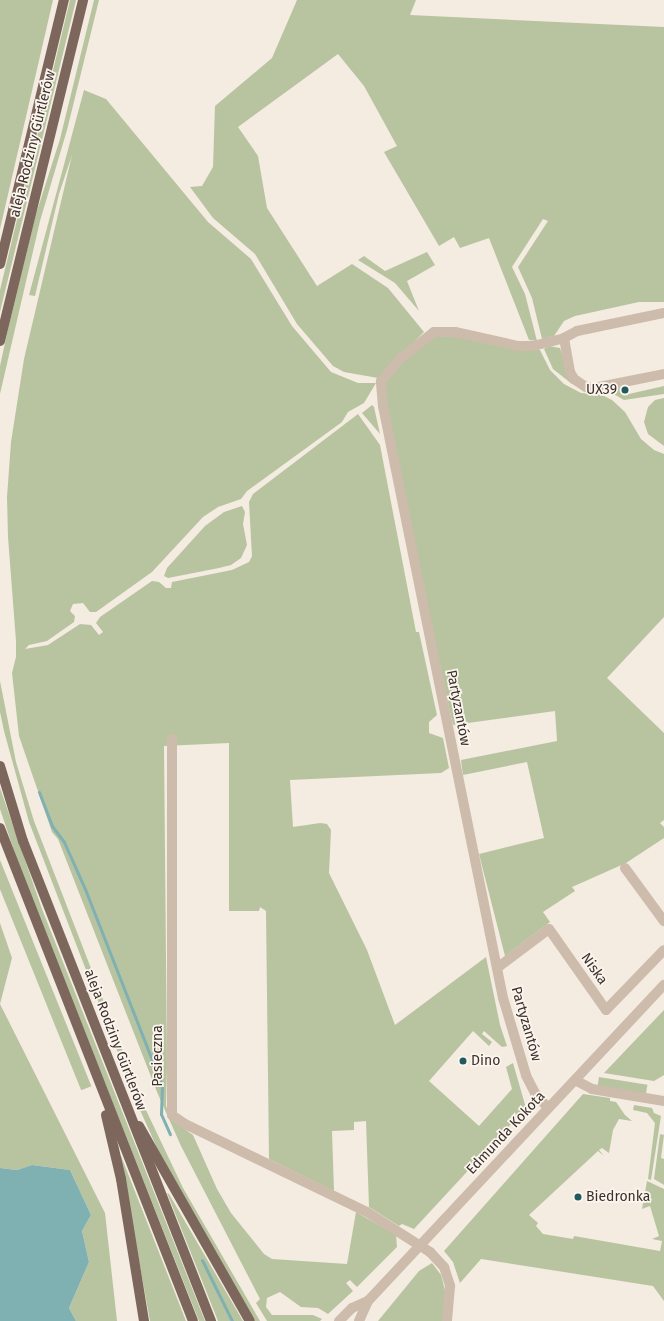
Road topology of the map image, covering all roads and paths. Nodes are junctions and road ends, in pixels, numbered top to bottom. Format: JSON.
{"nodes":[{"id":1,"x":64,"y":0,"type":"edge"},
{"id":2,"x":83,"y":0,"type":"edge"},
{"id":3,"x":0,"y":264,"type":"edge"},
{"id":4,"x":664,"y":313,"type":"edge"},
{"id":5,"x":564,"y":338,"type":"junction"},
{"id":6,"x":0,"y":341,"type":"edge"},
{"id":7,"x":664,"y":374,"type":"edge"},
{"id":8,"x":172,"y":739,"type":"dead end"},
{"id":9,"x":0,"y":766,"type":"edge"},
{"id":10,"x":0,"y":828,"type":"edge"},
{"id":11,"x":625,"y":868,"type":"dead end"},
{"id":12,"x":664,"y":921,"type":"edge"},
{"id":13,"x":664,"y":950,"type":"edge"},
{"id":14,"x":497,"y":968,"type":"junction"},
{"id":15,"x":664,"y":985,"type":"edge"},
{"id":16,"x":575,"y":1080,"type":"junction"},
{"id":17,"x":98,"y":1082,"type":"junction"},
{"id":18,"x":122,"y":1094,"type":"junction"},
{"id":19,"x":664,"y":1101,"type":"edge"},
{"id":20,"x":548,"y":1108,"type":"junction"},
{"id":21,"x":421,"y":1245,"type":"junction"},
{"id":22,"x":368,"y":1301,"type":"junction"},
{"id":23,"x":144,"y":1321,"type":"edge"},
{"id":24,"x":193,"y":1321,"type":"edge"},
{"id":25,"x":211,"y":1321,"type":"edge"},
{"id":26,"x":250,"y":1321,"type":"edge"},
{"id":27,"x":339,"y":1321,"type":"edge"},
{"id":28,"x":359,"y":1321,"type":"edge"},
{"id":29,"x":447,"y":1321,"type":"edge"}],
"edges":[{"from":1,"to":3,"type":"main road","name":"aleja Rodziny Gürtlerów"},
{"from":2,"to":6,"type":"main road","name":"aleja Rodziny Gürtlerów"},
{"from":4,"to":5,"type":"street"},
{"from":5,"to":7,"type":"street"},
{"from":5,"to":14,"type":"street","name":"Partyzantów"},
{"from":8,"to":21,"type":"street","name":"Pasieczna"},
{"from":9,"to":18,"type":"main road","name":"aleja Rodziny Gürtlerów"},
{"from":10,"to":17,"type":"main road"},
{"from":11,"to":12,"type":"street"},
{"from":13,"to":14,"type":"street","name":"Niska"},
{"from":14,"to":20,"type":"street","name":"Partyzantów"},
{"from":15,"to":16,"type":"street","name":"Edmunda Kokota"},
{"from":16,"to":19,"type":"street"},
{"from":16,"to":20,"type":"street","name":"Edmunda Kokota"},
{"from":17,"to":23,"type":"main road"},
{"from":17,"to":24,"type":"main road"},
{"from":18,"to":25,"type":"main road","name":"aleja Rodziny Gürtlerów"},
{"from":18,"to":26,"type":"main road"},
{"from":20,"to":21,"type":"street","name":"Edmunda Kokota"},
{"from":21,"to":22,"type":"street","name":"Edmunda Kokota"},
{"from":21,"to":29,"type":"street"},
{"from":22,"to":27,"type":"street","name":"Edmunda Kokota"},
{"from":22,"to":28,"type":"street","name":"Edmunda Kokota"}]}
